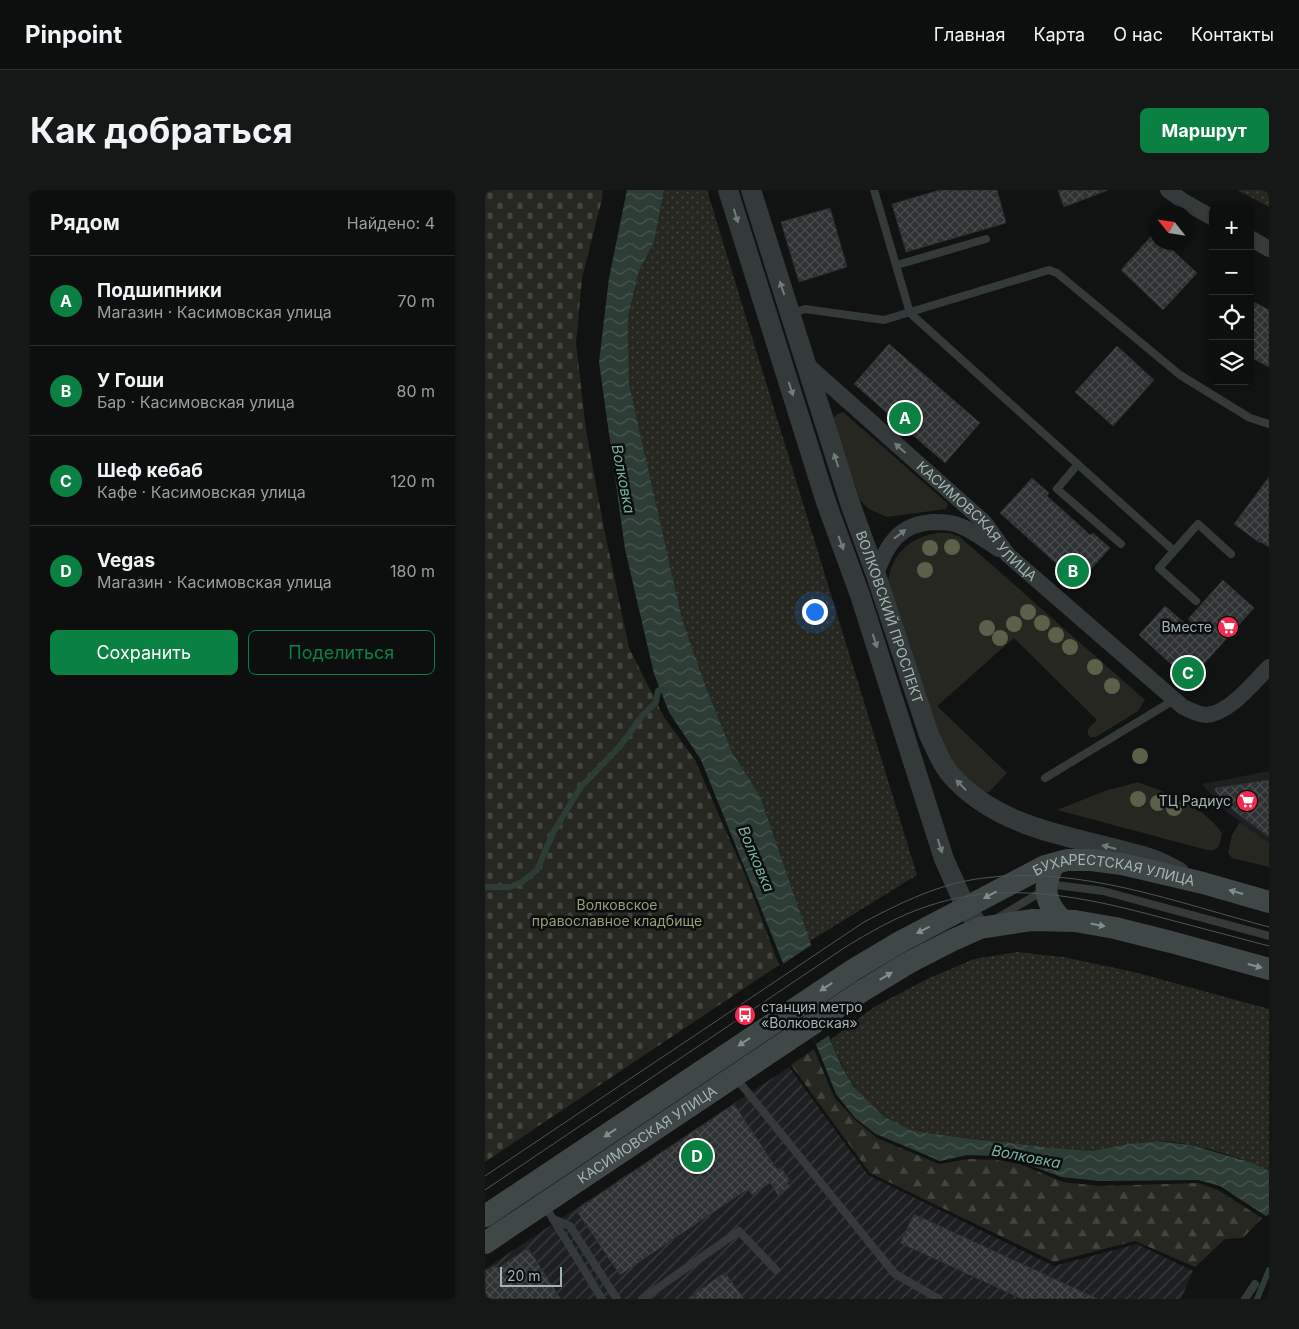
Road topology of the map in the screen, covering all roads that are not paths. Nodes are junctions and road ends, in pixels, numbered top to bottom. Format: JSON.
{"nodes":[{"id":1,"x":728,"y":190,"type":"edge"},
{"id":2,"x":751,"y":190,"type":"edge"},
{"id":3,"x":874,"y":190,"type":"edge"},
{"id":4,"x":1168,"y":190,"type":"edge"},
{"id":5,"x":1209,"y":216,"type":"edge"},
{"id":6,"x":986,"y":239,"type":"dead end"},
{"id":7,"x":1254,"y":240,"type":"edge"},
{"id":8,"x":1269,"y":249,"type":"edge"},
{"id":9,"x":897,"y":265,"type":"junction"},
{"id":10,"x":790,"y":313,"type":"junction"},
{"id":11,"x":910,"y":313,"type":"junction"},
{"id":12,"x":805,"y":363,"type":"junction"},
{"id":13,"x":1269,"y":424,"type":"edge"},
{"id":14,"x":1078,"y":464,"type":"junction"},
{"id":15,"x":1121,"y":544,"type":"dead end"},
{"id":16,"x":1174,"y":551,"type":"junction"},
{"id":17,"x":1231,"y":554,"type":"dead end"},
{"id":18,"x":1008,"y":556,"type":"junction"},
{"id":19,"x":876,"y":575,"type":"junction"},
{"id":20,"x":1196,"y":601,"type":"dead end"},
{"id":21,"x":1269,"y":667,"type":"edge"},
{"id":22,"x":1174,"y":700,"type":"junction"},
{"id":23,"x":1045,"y":778,"type":"dead end"},
{"id":24,"x":1050,"y":881,"type":"junction"},
{"id":25,"x":1203,"y":883,"type":"junction"},
{"id":26,"x":1269,"y":902,"type":"edge"},
{"id":27,"x":966,"y":908,"type":"junction"},
{"id":28,"x":1062,"y":920,"type":"junction"},
{"id":29,"x":980,"y":928,"type":"junction"},
{"id":30,"x":1269,"y":936,"type":"edge"},
{"id":31,"x":1269,"y":970,"type":"edge"},
{"id":32,"x":734,"y":1076,"type":"junction"},
{"id":33,"x":540,"y":1199,"type":"junction"},
{"id":34,"x":485,"y":1216,"type":"edge"},
{"id":35,"x":485,"y":1243,"type":"edge"},
{"id":36,"x":776,"y":1270,"type":"dead end"},
{"id":37,"x":1255,"y":1284,"type":"dead end"},
{"id":38,"x":602,"y":1299,"type":"edge"},
{"id":39,"x":617,"y":1299,"type":"edge"},
{"id":40,"x":642,"y":1299,"type":"edge"},
{"id":41,"x":939,"y":1299,"type":"edge"},
{"id":42,"x":1245,"y":1299,"type":"edge"}],
"edges":[{"from":1,"to":27,"type":"street","name":"ВОЛКОВСКИЙ ПРОСПЕКТ","one_way":true},
{"from":10,"to":2,"type":"street","name":"ВОЛКОВСКИЙ ПРОСПЕКТ","one_way":true},
{"from":3,"to":9,"type":"lane"},
{"from":4,"to":5,"type":"street"},
{"from":6,"to":9,"type":"lane"},
{"from":7,"to":8,"type":"street"},
{"from":9,"to":11,"type":"lane"},
{"from":10,"to":11,"type":"lane"},
{"from":10,"to":12,"type":"street","name":"ВОЛКОВСКИЙ ПРОСПЕКТ"},
{"from":11,"to":13,"type":"lane"},
{"from":11,"to":14,"type":"lane"},
{"from":18,"to":12,"type":"street","name":"КАСИМОВСКАЯ УЛИЦА","one_way":true},
{"from":19,"to":12,"type":"street","name":"ВОЛКОВСКИЙ ПРОСПЕКТ","one_way":true},
{"from":14,"to":15,"type":"lane"},
{"from":14,"to":16,"type":"lane"},
{"from":16,"to":17,"type":"lane"},
{"from":16,"to":20,"type":"lane"},
{"from":19,"to":18,"type":"street","one_way":true},
{"from":18,"to":22,"type":"street","name":"КАСИМОВСКАЯ УЛИЦА"},
{"from":25,"to":19,"type":"street","name":"ВОЛКОВСКИЙ ПРОСПЕКТ","one_way":true},
{"from":21,"to":22,"type":"street","name":"КАСИМОВСКАЯ УЛИЦА"},
{"from":22,"to":23,"type":"lane"},
{"from":24,"to":25,"type":"main road","name":"БУХАРЕСТСКАЯ УЛИЦА"},
{"from":24,"to":27,"type":"main road","name":"БУХАРЕСТСКАЯ УЛИЦА","one_way":true},
{"from":24,"to":28,"type":"main road"},
{"from":24,"to":29,"type":"lane"},
{"from":24,"to":30,"type":"lane"},
{"from":26,"to":25,"type":"main road","name":"БУХАРЕСТСКАЯ УЛИЦА","one_way":true},
{"from":27,"to":29,"type":"street","name":"ВОЛКОВСКИЙ ПРОСПЕКТ"},
{"from":27,"to":33,"type":"main road","name":"КАСИМОВСКАЯ УЛИЦА","one_way":true},
{"from":28,"to":29,"type":"main road"},
{"from":28,"to":31,"type":"main road","one_way":true},
{"from":32,"to":29,"type":"main road","name":"КАСИМОВСКАЯ УЛИЦА","one_way":true},
{"from":32,"to":33,"type":"main road","name":"КАСИМОВСКАЯ УЛИЦА"},
{"from":32,"to":41,"type":"lane"},
{"from":33,"to":34,"type":"main road","name":"КАСИМОВСКАЯ УЛИЦА"},
{"from":33,"to":35,"type":"main road","name":"КАСИМОВСКАЯ УЛИЦА"},
{"from":33,"to":38,"type":"lane"},
{"from":33,"to":39,"type":"lane"},
{"from":36,"to":40,"type":"lane"},
{"from":37,"to":42,"type":"lane"}]}
